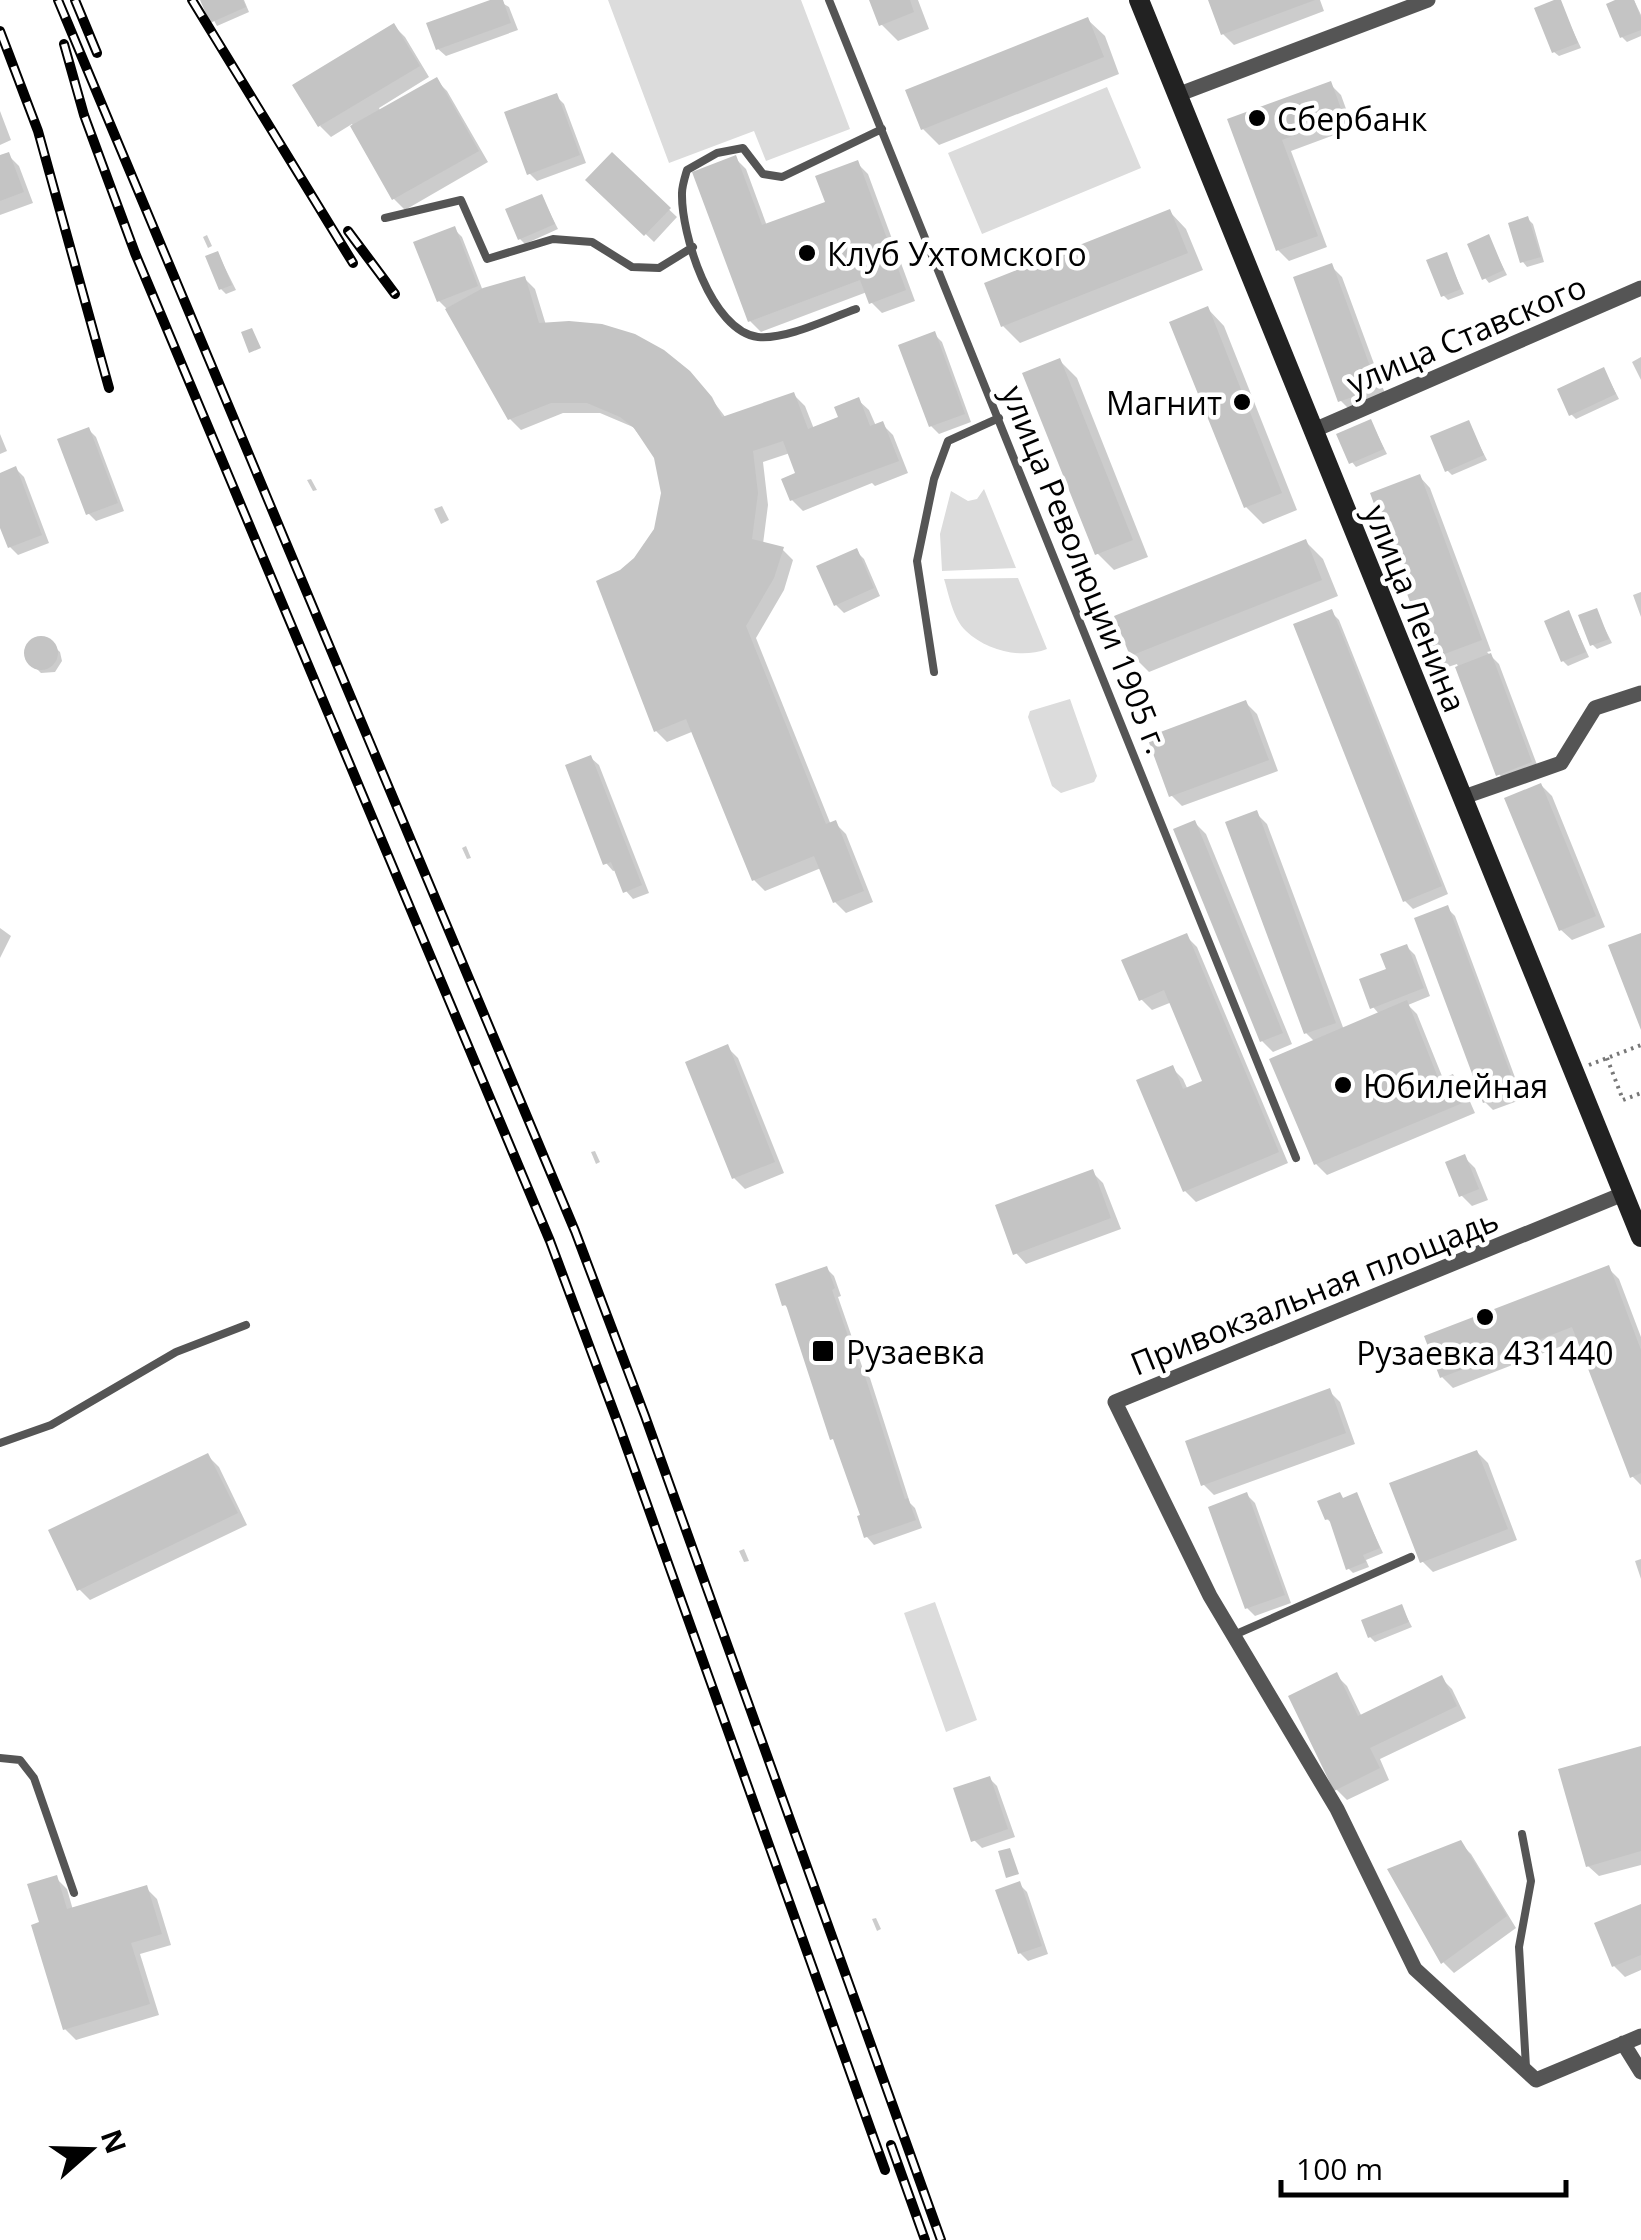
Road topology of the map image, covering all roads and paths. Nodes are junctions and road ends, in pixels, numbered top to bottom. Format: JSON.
{"nodes":[{"id":1,"x":828,"y":0,"type":"edge"},
{"id":2,"x":1140,"y":0,"type":"edge"},
{"id":3,"x":1428,"y":0,"type":"edge"},
{"id":4,"x":1177,"y":95,"type":"junction"},
{"id":5,"x":882,"y":129,"type":"junction"},
{"id":6,"x":385,"y":218,"type":"dead end"},
{"id":7,"x":693,"y":247,"type":"junction"},
{"id":8,"x":1641,"y":288,"type":"edge"},
{"id":9,"x":856,"y":308,"type":"dead end"},
{"id":10,"x":999,"y":418,"type":"junction"},
{"id":11,"x":1312,"y":430,"type":"junction"},
{"id":12,"x":934,"y":672,"type":"dead end"},
{"id":13,"x":1641,"y":693,"type":"edge"},
{"id":14,"x":1460,"y":798,"type":"junction"},
{"id":15,"x":1641,"y":1044,"type":"edge"},
{"id":16,"x":1606,"y":1058,"type":"junction"},
{"id":17,"x":1573,"y":1071,"type":"junction"},
{"id":18,"x":1641,"y":1093,"type":"edge"},
{"id":19,"x":1296,"y":1158,"type":"dead end"},
{"id":20,"x":1623,"y":1194,"type":"junction"},
{"id":21,"x":1641,"y":1237,"type":"edge"},
{"id":22,"x":246,"y":1324,"type":"dead end"},
{"id":23,"x":0,"y":1443,"type":"edge"},
{"id":24,"x":1412,"y":1557,"type":"dead end"},
{"id":25,"x":1234,"y":1635,"type":"junction"},
{"id":26,"x":0,"y":1758,"type":"edge"},
{"id":27,"x":1522,"y":1834,"type":"dead end"},
{"id":28,"x":74,"y":1893,"type":"dead end"},
{"id":29,"x":1641,"y":2036,"type":"edge"},
{"id":30,"x":1623,"y":2043,"type":"junction"},
{"id":31,"x":1526,"y":2071,"type":"junction"},
{"id":32,"x":1641,"y":2072,"type":"edge"}],
"edges":[{"from":1,"to":5,"type":"lane","name":"улица Революции 1905 г."},
{"from":2,"to":4,"type":"street","name":"улица Ленина"},
{"from":3,"to":4,"type":"street"},
{"from":4,"to":11,"type":"street","name":"улица Ленина"},
{"from":5,"to":7,"type":"lane"},
{"from":5,"to":10,"type":"lane","name":"улица Революции 1905 г."},
{"from":6,"to":7,"type":"lane"},
{"from":7,"to":9,"type":"lane"},
{"from":8,"to":11,"type":"street","name":"улица Ставского"},
{"from":10,"to":12,"type":"lane"},
{"from":10,"to":19,"type":"lane","name":"улица Революции 1905 г."},
{"from":11,"to":14,"type":"street","name":"улица Ленина"},
{"from":13,"to":14,"type":"street"},
{"from":14,"to":17,"type":"street","name":"улица Ленина"},
{"from":15,"to":16,"type":"path"},
{"from":16,"to":17,"type":"path"},
{"from":16,"to":18,"type":"path"},
{"from":17,"to":20,"type":"street","name":"улица Ленина"},
{"from":20,"to":21,"type":"street","name":"улица Ленина"},
{"from":20,"to":25,"type":"street","name":"Привокзальная площадь"},
{"from":22,"to":23,"type":"lane"},
{"from":24,"to":25,"type":"lane"},
{"from":25,"to":31,"type":"street"},
{"from":26,"to":28,"type":"lane"},
{"from":27,"to":31,"type":"lane"},
{"from":29,"to":30,"type":"street"},
{"from":30,"to":31,"type":"street"},
{"from":30,"to":32,"type":"street"}]}
